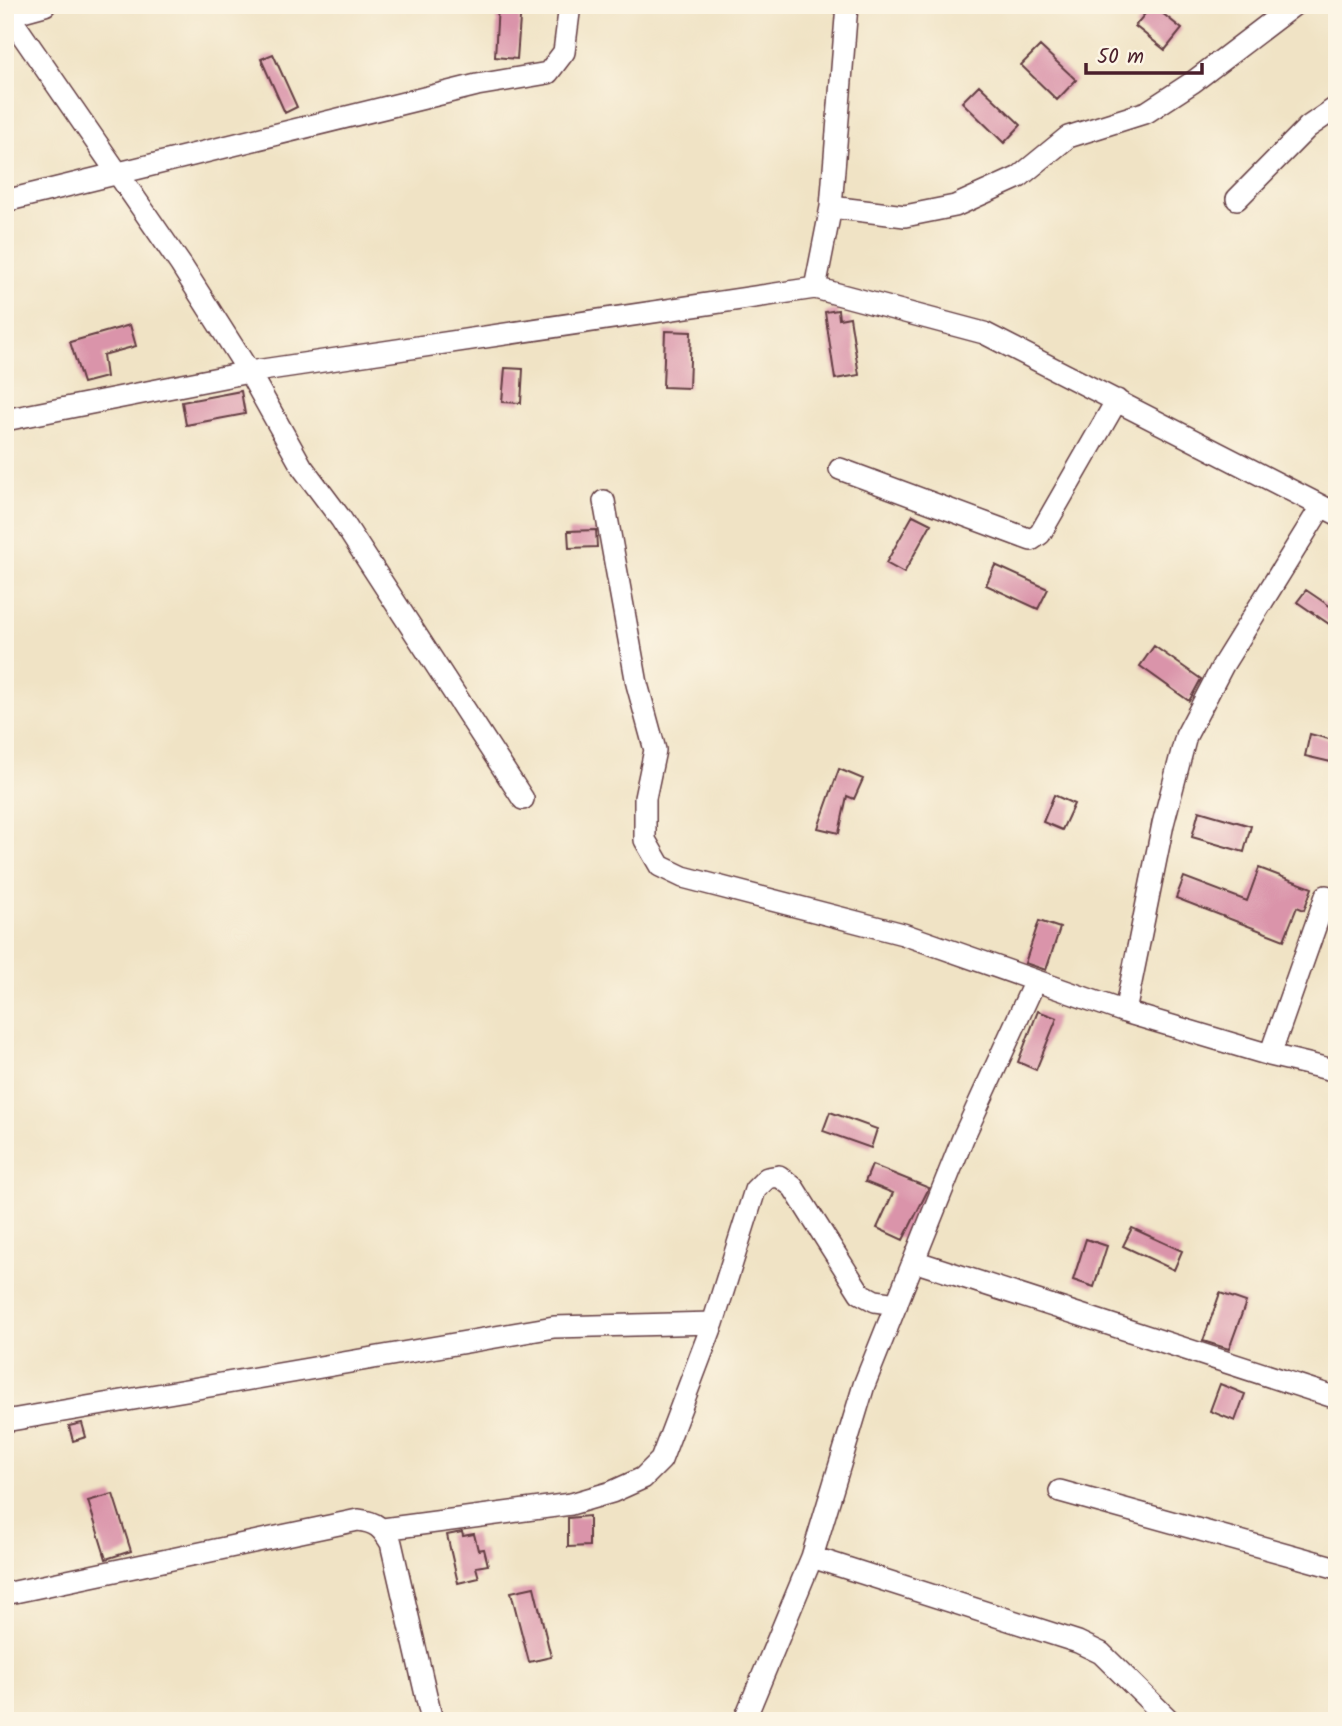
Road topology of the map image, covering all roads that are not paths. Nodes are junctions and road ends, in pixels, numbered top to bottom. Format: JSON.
{"nodes":[{"id":1,"x":45,"y":5,"type":"edge"},
{"id":2,"x":569,"y":5,"type":"edge"},
{"id":3,"x":847,"y":5,"type":"edge"},
{"id":4,"x":1294,"y":5,"type":"edge"},
{"id":5,"x":6,"y":13,"type":"edge"},
{"id":6,"x":1337,"y":107,"type":"edge"},
{"id":7,"x":118,"y":175,"type":"junction"},
{"id":8,"x":1237,"y":200,"type":"dead end"},
{"id":9,"x":5,"y":201,"type":"edge"},
{"id":10,"x":831,"y":207,"type":"junction"},
{"id":11,"x":815,"y":288,"type":"junction"},
{"id":12,"x":249,"y":372,"type":"junction"},
{"id":13,"x":1116,"y":400,"type":"junction"},
{"id":14,"x":5,"y":421,"type":"edge"},
{"id":15,"x":839,"y":469,"type":"dead end"},
{"id":16,"x":604,"y":501,"type":"dead end"},
{"id":17,"x":1329,"y":510,"type":"edge"},
{"id":18,"x":523,"y":799,"type":"dead end"},
{"id":19,"x":1326,"y":896,"type":"dead end"},
{"id":20,"x":1035,"y":981,"type":"junction"},
{"id":21,"x":1125,"y":1012,"type":"junction"},
{"id":22,"x":1270,"y":1055,"type":"junction"},
{"id":23,"x":1337,"y":1071,"type":"edge"},
{"id":24,"x":915,"y":1261,"type":"junction"},
{"id":25,"x":897,"y":1304,"type":"junction"},
{"id":26,"x":713,"y":1323,"type":"junction"},
{"id":27,"x":1337,"y":1398,"type":"edge"},
{"id":28,"x":5,"y":1421,"type":"edge"},
{"id":29,"x":1060,"y":1491,"type":"dead end"},
{"id":30,"x":383,"y":1529,"type":"junction"},
{"id":31,"x":812,"y":1557,"type":"junction"},
{"id":32,"x":1337,"y":1567,"type":"edge"},
{"id":33,"x":5,"y":1594,"type":"edge"},
{"id":34,"x":432,"y":1721,"type":"edge"},
{"id":35,"x":744,"y":1721,"type":"edge"},
{"id":36,"x":1170,"y":1721,"type":"edge"}],
"edges":[{"from":1,"to":5,"type":"street"},
{"from":2,"to":7,"type":"street"},
{"from":3,"to":10,"type":"street"},
{"from":4,"to":10,"type":"street"},
{"from":5,"to":7,"type":"street"},
{"from":6,"to":8,"type":"street"},
{"from":7,"to":9,"type":"street"},
{"from":7,"to":12,"type":"street"},
{"from":10,"to":11,"type":"street"},
{"from":11,"to":12,"type":"street"},
{"from":11,"to":13,"type":"street"},
{"from":12,"to":14,"type":"street"},
{"from":12,"to":18,"type":"street"},
{"from":13,"to":15,"type":"street"},
{"from":13,"to":17,"type":"street"},
{"from":16,"to":20,"type":"street"},
{"from":17,"to":21,"type":"street"},
{"from":19,"to":22,"type":"street"},
{"from":20,"to":21,"type":"street"},
{"from":20,"to":24,"type":"street"},
{"from":21,"to":22,"type":"street"},
{"from":22,"to":23,"type":"street"},
{"from":24,"to":25,"type":"street"},
{"from":24,"to":27,"type":"street"},
{"from":25,"to":26,"type":"street"},
{"from":25,"to":31,"type":"street"},
{"from":26,"to":28,"type":"street"},
{"from":26,"to":30,"type":"street"},
{"from":29,"to":32,"type":"street"},
{"from":30,"to":33,"type":"street"},
{"from":30,"to":34,"type":"street"},
{"from":31,"to":35,"type":"street"},
{"from":31,"to":36,"type":"street"}]}
